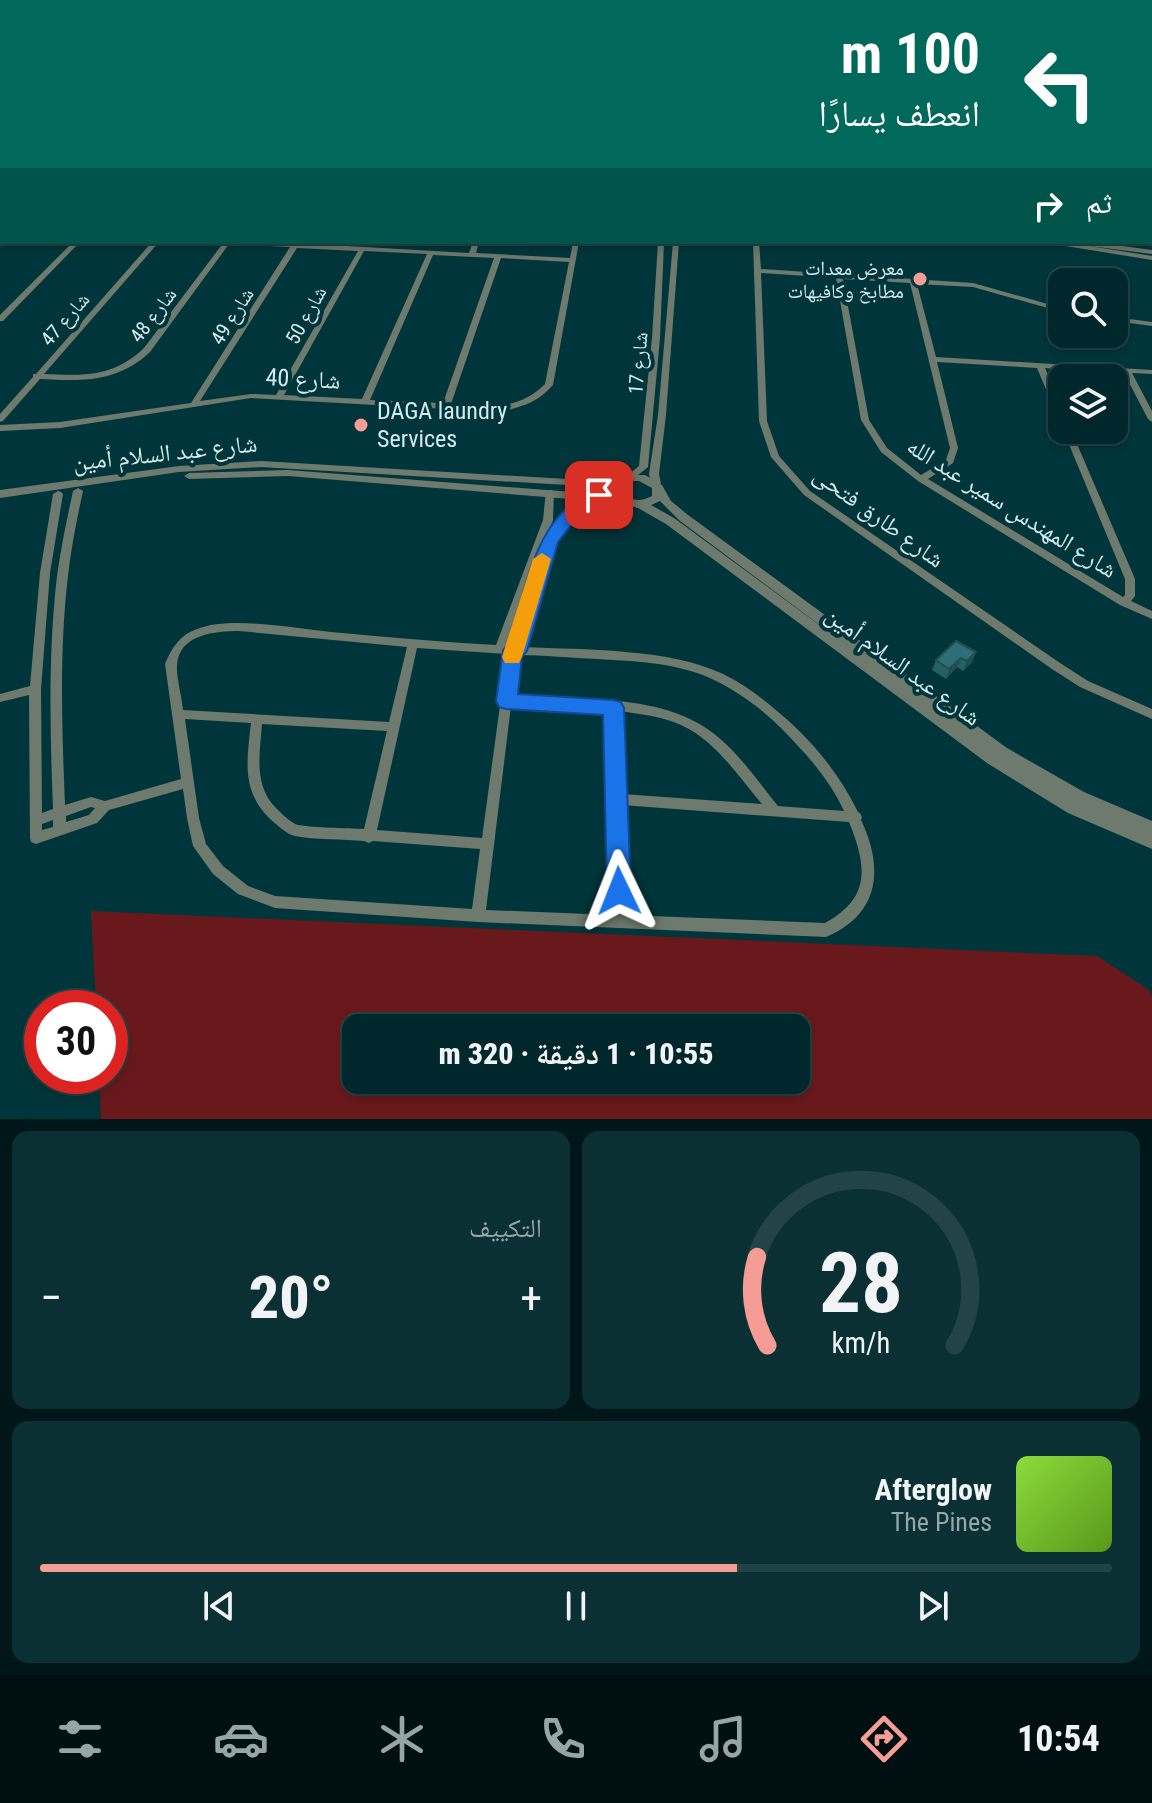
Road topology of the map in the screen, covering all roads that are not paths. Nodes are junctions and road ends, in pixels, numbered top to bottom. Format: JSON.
{"nodes":[{"id":1,"x":75,"y":244,"type":"edge"},
{"id":2,"x":154,"y":244,"type":"edge"},
{"id":3,"x":226,"y":244,"type":"edge"},
{"id":4,"x":273,"y":244,"type":"edge"},
{"id":5,"x":448,"y":244,"type":"edge"},
{"id":6,"x":475,"y":244,"type":"edge"},
{"id":7,"x":576,"y":244,"type":"edge"},
{"id":8,"x":661,"y":244,"type":"edge"},
{"id":9,"x":676,"y":244,"type":"edge"},
{"id":10,"x":756,"y":244,"type":"edge"},
{"id":11,"x":1068,"y":244,"type":"edge"},
{"id":12,"x":1086,"y":244,"type":"edge"},
{"id":13,"x":295,"y":245,"type":"junction"},
{"id":14,"x":362,"y":249,"type":"junction"},
{"id":15,"x":431,"y":252,"type":"junction"},
{"id":16,"x":444,"y":253,"type":"junction"},
{"id":17,"x":472,"y":254,"type":"junction"},
{"id":18,"x":1152,"y":255,"type":"edge"},
{"id":19,"x":498,"y":256,"type":"junction"},
{"id":20,"x":572,"y":260,"type":"junction"},
{"id":21,"x":757,"y":271,"type":"junction"},
{"id":22,"x":839,"y":277,"type":"junction"},
{"id":23,"x":913,"y":281,"type":"junction"},
{"id":24,"x":1048,"y":306,"type":"edge"},
{"id":25,"x":0,"y":319,"type":"edge"},
{"id":26,"x":1128,"y":321,"type":"edge"},
{"id":27,"x":1152,"y":324,"type":"edge"},
{"id":28,"x":933,"y":359,"type":"junction"},
{"id":29,"x":1040,"y":365,"type":"junction"},
{"id":30,"x":1048,"y":366,"type":"edge"},
{"id":31,"x":1128,"y":371,"type":"edge"},
{"id":32,"x":1152,"y":372,"type":"edge"},
{"id":33,"x":1128,"y":373,"type":"edge"},
{"id":34,"x":36,"y":376,"type":"junction"},
{"id":35,"x":1048,"y":384,"type":"edge"},
{"id":36,"x":279,"y":396,"type":"junction"},
{"id":37,"x":365,"y":402,"type":"junction"},
{"id":38,"x":195,"y":403,"type":"junction"},
{"id":39,"x":446,"y":407,"type":"junction"},
{"id":40,"x":0,"y":419,"type":"edge"},
{"id":41,"x":1152,"y":419,"type":"edge"},
{"id":42,"x":0,"y":428,"type":"edge"},
{"id":43,"x":1073,"y":444,"type":"edge"},
{"id":44,"x":352,"y":472,"type":"junction"},
{"id":45,"x":381,"y":474,"type":"junction"},
{"id":46,"x":626,"y":479,"type":"junction"},
{"id":47,"x":921,"y":479,"type":"junction"},
{"id":48,"x":658,"y":487,"type":"junction"},
{"id":49,"x":78,"y":491,"type":"junction"},
{"id":50,"x":549,"y":492,"type":"junction"},
{"id":51,"x":0,"y":494,"type":"edge"},
{"id":52,"x":58,"y":494,"type":"junction"},
{"id":53,"x":599,"y":495,"type":"junction"},
{"id":54,"x":621,"y":499,"type":"junction"},
{"id":55,"x":0,"y":502,"type":"edge"},
{"id":56,"x":640,"y":504,"type":"junction"},
{"id":57,"x":539,"y":555,"type":"junction"},
{"id":58,"x":1124,"y":602,"type":"junction"},
{"id":59,"x":1152,"y":615,"type":"edge"},
{"id":60,"x":828,"y":633,"type":"junction"},
{"id":61,"x":413,"y":644,"type":"junction"},
{"id":62,"x":510,"y":650,"type":"junction"},
{"id":63,"x":35,"y":689,"type":"junction"},
{"id":64,"x":0,"y":698,"type":"edge"},
{"id":65,"x":506,"y":701,"type":"junction"},
{"id":66,"x":613,"y":708,"type":"junction"},
{"id":67,"x":179,"y":714,"type":"junction"},
{"id":68,"x":1152,"y":714,"type":"edge"},
{"id":69,"x":257,"y":719,"type":"junction"},
{"id":70,"x":394,"y":727,"type":"junction"},
{"id":71,"x":188,"y":782,"type":"junction"},
{"id":72,"x":616,"y":799,"type":"junction"},
{"id":73,"x":105,"y":806,"type":"junction"},
{"id":74,"x":773,"y":809,"type":"junction"},
{"id":75,"x":59,"y":813,"type":"junction"},
{"id":76,"x":856,"y":817,"type":"junction"},
{"id":77,"x":37,"y":820,"type":"junction"},
{"id":78,"x":1152,"y":828,"type":"edge"},
{"id":79,"x":60,"y":830,"type":"junction"},
{"id":80,"x":369,"y":837,"type":"junction"},
{"id":81,"x":1152,"y":842,"type":"edge"},
{"id":82,"x":488,"y":844,"type":"junction"},
{"id":83,"x":478,"y":916,"type":"junction"},
{"id":84,"x":620,"y":922,"type":"junction"}],
"edges":[{"from":1,"to":25,"type":"street"},
{"from":2,"to":34,"type":"street","name":"شارع 47"},
{"from":3,"to":34,"type":"street","name":"شارع 48"},
{"from":4,"to":13,"type":"street"},
{"from":5,"to":16,"type":"street"},
{"from":6,"to":17,"type":"street"},
{"from":7,"to":20,"type":"street","name":"شارع 40"},
{"from":8,"to":46,"type":"street","name":"شارع 17"},
{"from":9,"to":48,"type":"street","name":"شارع 17"},
{"from":10,"to":21,"type":"street","name":"شارع طارق فتحى"},
{"from":11,"to":18,"type":"street"},
{"from":12,"to":18,"type":"street"},
{"from":13,"to":14,"type":"street"},
{"from":13,"to":38,"type":"street","name":"شارع 49"},
{"from":14,"to":15,"type":"street"},
{"from":14,"to":36,"type":"street","name":"شارع 50"},
{"from":15,"to":16,"type":"street"},
{"from":15,"to":37,"type":"street"},
{"from":16,"to":17,"type":"street"},
{"from":17,"to":19,"type":"street"},
{"from":19,"to":20,"type":"street"},
{"from":19,"to":39,"type":"street"},
{"from":20,"to":39,"type":"street","name":"شارع 40"},
{"from":21,"to":22,"type":"street"},
{"from":21,"to":68,"type":"street","name":"شارع طارق فتحى"},
{"from":22,"to":23,"type":"street"},
{"from":22,"to":47,"type":"street","name":"شارع المهندس سمير عبد الله"},
{"from":23,"to":24,"type":"street"},
{"from":23,"to":28,"type":"street"},
{"from":26,"to":27,"type":"street"},
{"from":28,"to":29,"type":"street"},
{"from":28,"to":47,"type":"street"},
{"from":29,"to":30,"type":"street"},
{"from":29,"to":35,"type":"street"},
{"from":31,"to":32,"type":"street"},
{"from":33,"to":41,"type":"street"},
{"from":34,"to":40,"type":"street","name":"شارع 47"},
{"from":36,"to":37,"type":"street","name":"شارع 40"},
{"from":36,"to":38,"type":"street","name":"شارع 40"},
{"from":37,"to":39,"type":"street","name":"شارع 40"},
{"from":38,"to":42,"type":"street","name":"شارع 40"},
{"from":43,"to":58,"type":"street"},
{"from":44,"to":45,"type":"street","name":"شارع عبد السلام أمين"},
{"from":44,"to":49,"type":"street","name":"شارع عبد السلام أمين"},
{"from":44,"to":51,"type":"street","name":"شارع عبد السلام أمين"},
{"from":45,"to":46,"type":"street","name":"شارع عبد السلام أمين"},
{"from":45,"to":50,"type":"street","name":"شارع عبد السلام أمين"},
{"from":46,"to":48,"type":"street","name":"شارع عبد السلام أمين"},
{"from":46,"to":54,"type":"street"},
{"from":47,"to":58,"type":"street","name":"شارع المهندس سمير عبد الله"},
{"from":48,"to":56,"type":"street"},
{"from":48,"to":60,"type":"street","name":"شارع عبد السلام أمين"},
{"from":49,"to":52,"type":"street","name":"شارع عبد السلام أمين"},
{"from":49,"to":75,"type":"street"},
{"from":50,"to":53,"type":"street","name":"شارع عبد السلام أمين"},
{"from":50,"to":57,"type":"street"},
{"from":52,"to":55,"type":"street","name":"شارع عبد السلام أمين"},
{"from":52,"to":63,"type":"street"},
{"from":53,"to":54,"type":"street","name":"شارع عبد السلام أمين"},
{"from":53,"to":57,"type":"street"},
{"from":54,"to":56,"type":"street","name":"شارع عبد السلام أمين"},
{"from":56,"to":60,"type":"street","name":"شارع عبد السلام أمين"},
{"from":57,"to":62,"type":"street"},
{"from":57,"to":62,"type":"street"},
{"from":58,"to":59,"type":"street","name":"شارع المهندس سمير عبد الله"},
{"from":60,"to":78,"type":"street","name":"شارع عبد السلام أمين"},
{"from":60,"to":81,"type":"street","name":"شارع عبد السلام أمين"},
{"from":61,"to":62,"type":"street"},
{"from":61,"to":67,"type":"street"},
{"from":61,"to":70,"type":"street"},
{"from":62,"to":65,"type":"street"},
{"from":62,"to":76,"type":"street"},
{"from":63,"to":64,"type":"street"},
{"from":63,"to":77,"type":"street"},
{"from":65,"to":66,"type":"street"},
{"from":65,"to":82,"type":"street"},
{"from":66,"to":72,"type":"street"},
{"from":66,"to":74,"type":"street"},
{"from":67,"to":69,"type":"street"},
{"from":67,"to":71,"type":"street"},
{"from":69,"to":70,"type":"street"},
{"from":69,"to":80,"type":"street"},
{"from":70,"to":80,"type":"street"},
{"from":71,"to":73,"type":"street"},
{"from":71,"to":83,"type":"street"},
{"from":72,"to":74,"type":"street"},
{"from":72,"to":84,"type":"street"},
{"from":73,"to":75,"type":"street"},
{"from":73,"to":79,"type":"street"},
{"from":74,"to":76,"type":"street"},
{"from":75,"to":77,"type":"street"},
{"from":75,"to":79,"type":"street"},
{"from":76,"to":84,"type":"street"},
{"from":77,"to":79,"type":"street"},
{"from":80,"to":82,"type":"street"},
{"from":82,"to":83,"type":"street"},
{"from":83,"to":84,"type":"street"}]}
